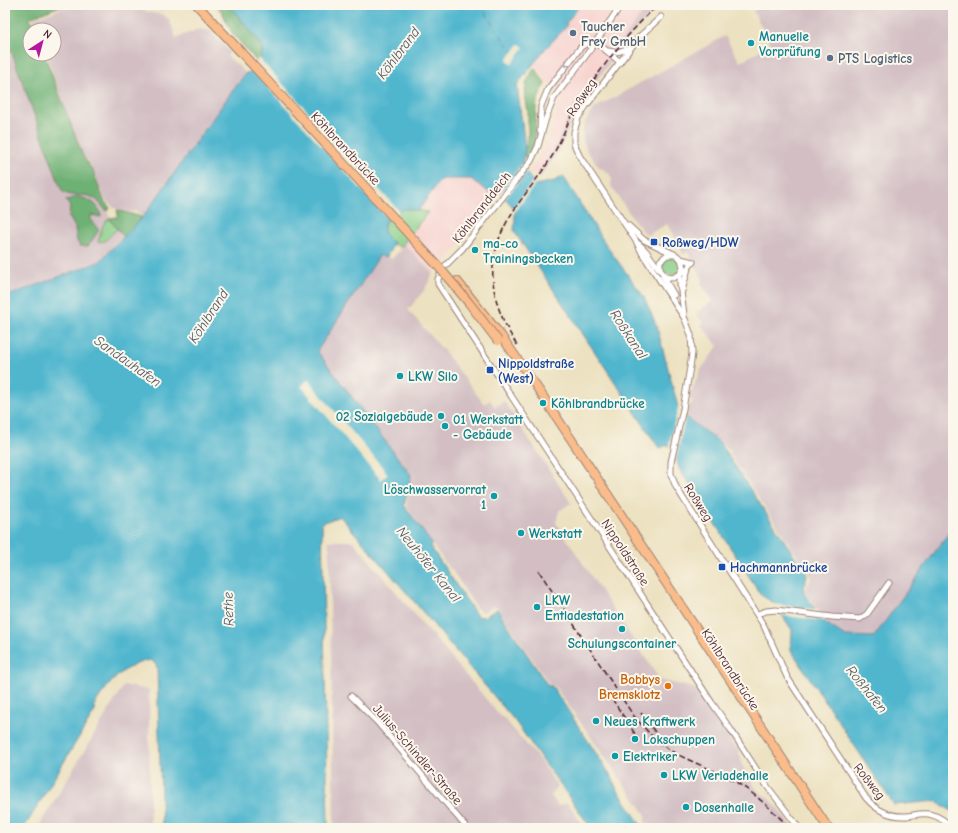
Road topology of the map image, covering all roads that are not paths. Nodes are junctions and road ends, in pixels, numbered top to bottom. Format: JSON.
{"nodes":[{"id":1,"x":197,"y":5,"type":"edge"},
{"id":2,"x":204,"y":5,"type":"edge"},
{"id":3,"x":621,"y":5,"type":"edge"},
{"id":4,"x":661,"y":16,"type":"dead end"},
{"id":5,"x":596,"y":42,"type":"junction"},
{"id":6,"x":632,"y":46,"type":"junction"},
{"id":7,"x":607,"y":50,"type":"junction"},
{"id":8,"x":620,"y":62,"type":"junction"},
{"id":9,"x":540,"y":140,"type":"junction"},
{"id":10,"x":619,"y":215,"type":"junction"},
{"id":11,"x":636,"y":241,"type":"junction"},
{"id":12,"x":676,"y":255,"type":"junction"},
{"id":13,"x":681,"y":259,"type":"junction"},
{"id":14,"x":688,"y":268,"type":"junction"},
{"id":15,"x":661,"y":273,"type":"junction"},
{"id":16,"x":681,"y":273,"type":"junction"},
{"id":17,"x":438,"y":284,"type":"joint"},
{"id":18,"x":681,"y":294,"type":"junction"},
{"id":19,"x":678,"y":308,"type":"junction"},
{"id":20,"x":685,"y":318,"type":"junction"},
{"id":21,"x":889,"y":583,"type":"dead end"},
{"id":22,"x":757,"y":614,"type":"junction"},
{"id":23,"x":351,"y":696,"type":"dead end"},
{"id":24,"x":467,"y":828,"type":"edge"},
{"id":25,"x":799,"y":828,"type":"edge"},
{"id":26,"x":821,"y":828,"type":"edge"},
{"id":27,"x":828,"y":828,"type":"edge"},
{"id":28,"x":952,"y":828,"type":"edge"}],
"edges":[{"from":1,"to":26,"type":"main road","name":"Köhlbrandbrücke","bridge":true},
{"from":2,"to":27,"type":"main road","name":"Köhlbrandbrücke"},
{"from":3,"to":5,"type":"street","name":"Köhlbranddeich"},
{"from":4,"to":6,"type":"street","name":"Roßweg"},
{"from":5,"to":7,"type":"street"},
{"from":5,"to":9,"type":"street","name":"Köhlbranddeich"},
{"from":5,"to":9,"type":"street","name":"Köhlbranddeich","one_way":true},
{"from":6,"to":7,"type":"street"},
{"from":6,"to":8,"type":"street","name":"Roßweg"},
{"from":7,"to":8,"type":"street"},
{"from":8,"to":10,"type":"street","name":"Roßweg"},
{"from":9,"to":17,"type":"street","name":"Köhlbranddeich"},
{"from":10,"to":11,"type":"street","name":"Roßweg"},
{"from":10,"to":12,"type":"street","name":"Roßweg"},
{"from":11,"to":15,"type":"street","name":"Roßweg"},
{"from":11,"to":19,"type":"street","name":"Roßweg"},
{"from":12,"to":13,"type":"street","name":"Roßweg"},
{"from":12,"to":15,"type":"street"},
{"from":13,"to":14,"type":"street","name":"Roßweg"},
{"from":13,"to":16,"type":"street","name":"Roßweg"},
{"from":14,"to":16,"type":"street"},
{"from":14,"to":18,"type":"street","name":"Roßweg"},
{"from":15,"to":16,"type":"street"},
{"from":15,"to":19,"type":"street","name":"Roßweg"},
{"from":16,"to":18,"type":"street","name":"Roßweg"},
{"from":17,"to":25,"type":"street","name":"Nippoldstraße"},
{"from":18,"to":20,"type":"street","name":"Roßweg"},
{"from":19,"to":20,"type":"street","name":"Roßweg"},
{"from":20,"to":22,"type":"street","name":"Roßweg"},
{"from":21,"to":22,"type":"street"},
{"from":22,"to":28,"type":"street","name":"Roßweg"},
{"from":23,"to":24,"type":"street","name":"Julius-Schindler-Straße"}]}
